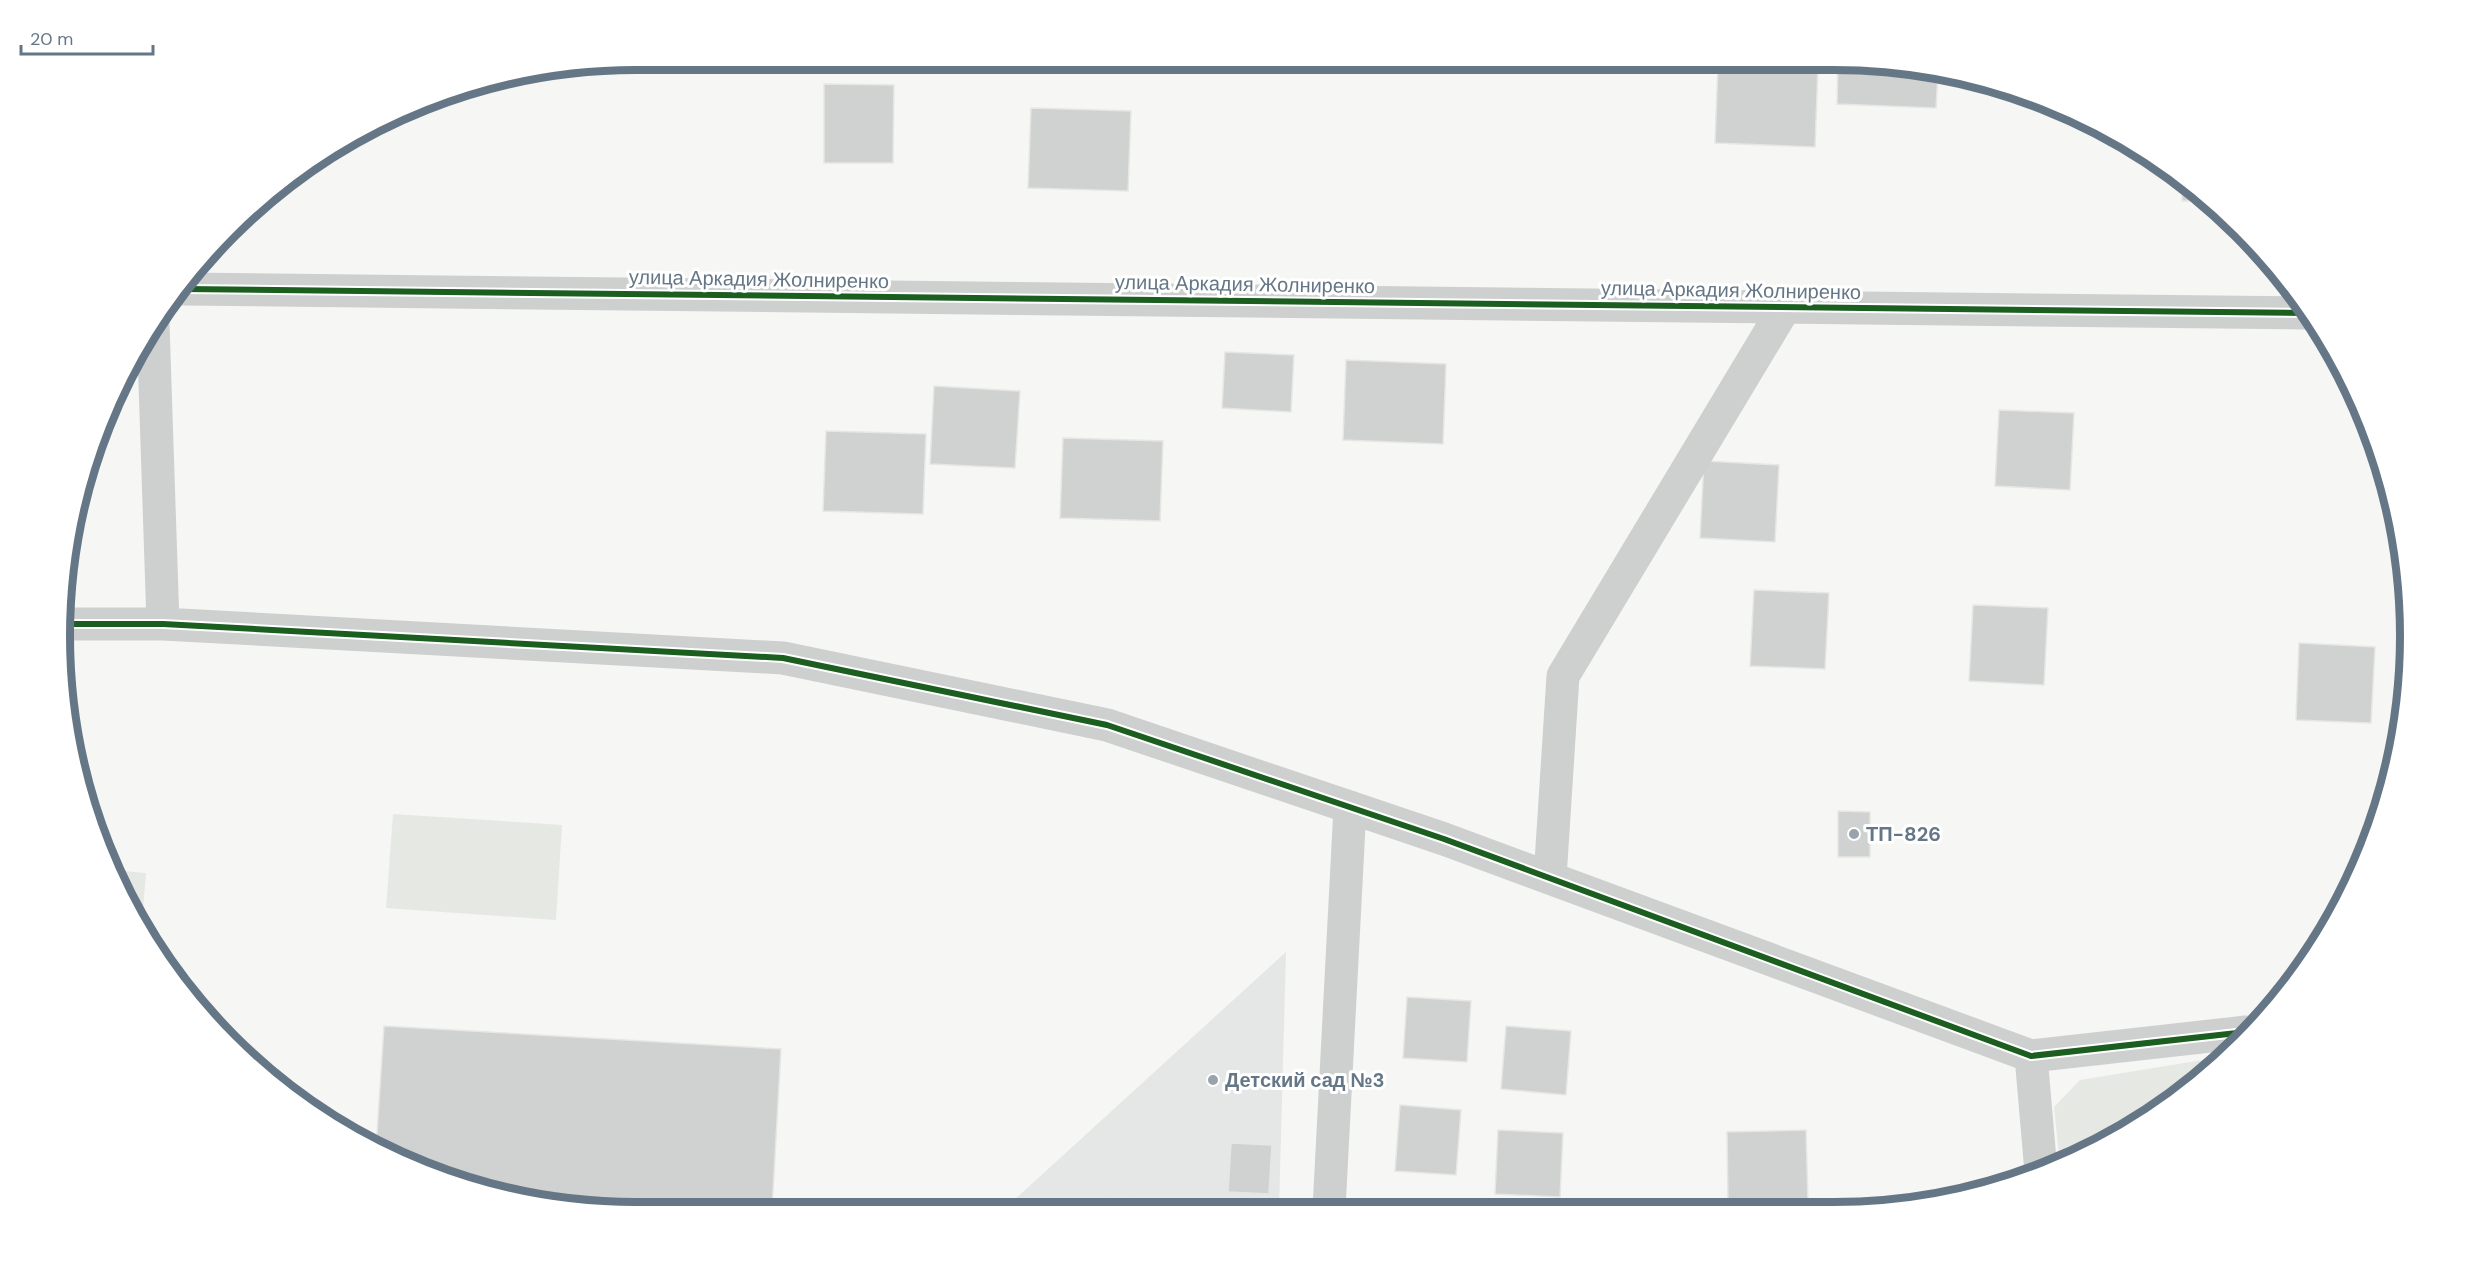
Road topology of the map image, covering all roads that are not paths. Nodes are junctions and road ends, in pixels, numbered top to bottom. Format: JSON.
{"nodes":[{"id":1,"x":189,"y":289,"type":"edge"},
{"id":2,"x":1785,"y":307,"type":"junction"},
{"id":3,"x":2298,"y":313,"type":"edge"},
{"id":4,"x":154,"y":341,"type":"edge"},
{"id":5,"x":71,"y":624,"type":"edge"},
{"id":6,"x":163,"y":624,"type":"junction"},
{"id":7,"x":1350,"y":807,"type":"junction"},
{"id":8,"x":1550,"y":878,"type":"junction"},
{"id":9,"x":2237,"y":1033,"type":"edge"},
{"id":10,"x":2031,"y":1056,"type":"junction"},
{"id":11,"x":2040,"y":1162,"type":"edge"},
{"id":12,"x":1329,"y":1202,"type":"edge"}],
"edges":[{"from":1,"to":2,"type":"street","name":"улица Аркадия Жолниренко"},
{"from":2,"to":3,"type":"street","name":"улица Аркадия Жолниренко"},
{"from":2,"to":8,"type":"street","name":"улица Аркадия Жолниренко"},
{"from":4,"to":6,"type":"street"},
{"from":5,"to":6,"type":"street"},
{"from":6,"to":7,"type":"street"},
{"from":7,"to":8,"type":"street"},
{"from":7,"to":12,"type":"street"},
{"from":8,"to":10,"type":"street"},
{"from":9,"to":10,"type":"street"},
{"from":10,"to":11,"type":"street"}]}
